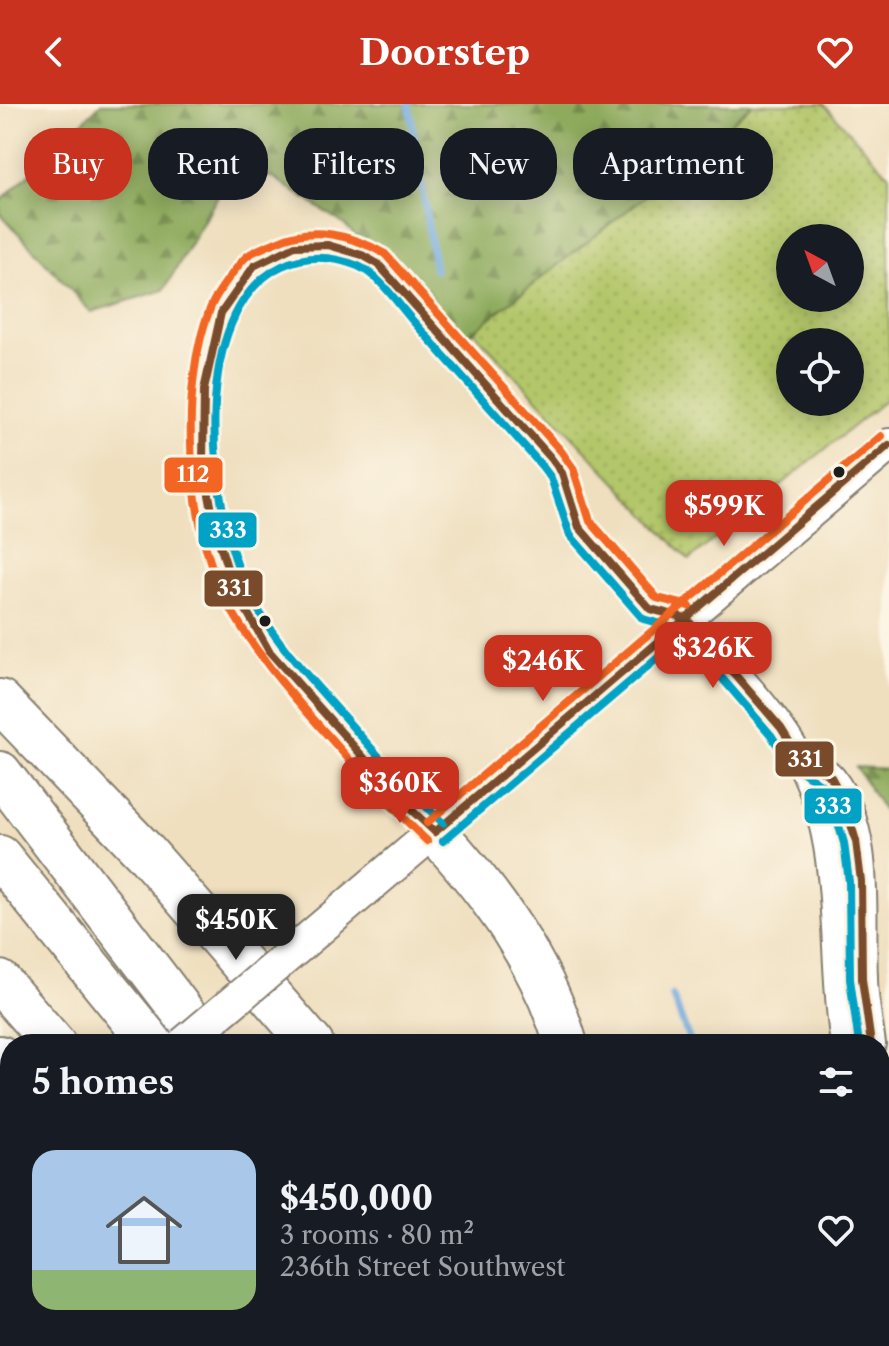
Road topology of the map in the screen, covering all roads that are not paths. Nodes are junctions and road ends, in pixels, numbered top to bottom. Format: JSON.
{"nodes":[{"id":1,"x":889,"y":445,"type":"edge"},
{"id":2,"x":686,"y":618,"type":"junction"},
{"id":3,"x":0,"y":701,"type":"edge"},
{"id":4,"x":797,"y":754,"type":"junction"},
{"id":5,"x":0,"y":773,"type":"edge"},
{"id":6,"x":435,"y":832,"type":"junction"},
{"id":7,"x":0,"y":857,"type":"edge"},
{"id":8,"x":0,"y":901,"type":"edge"},
{"id":9,"x":0,"y":982,"type":"edge"},
{"id":10,"x":45,"y":1034,"type":"edge"},
{"id":11,"x":109,"y":1034,"type":"edge"},
{"id":12,"x":144,"y":1034,"type":"edge"},
{"id":13,"x":195,"y":1034,"type":"edge"},
{"id":14,"x":199,"y":1034,"type":"edge"},
{"id":15,"x":303,"y":1034,"type":"edge"},
{"id":16,"x":562,"y":1034,"type":"edge"},
{"id":17,"x":844,"y":1034,"type":"edge"},
{"id":18,"x":870,"y":1034,"type":"edge"}],
"edges":[{"from":1,"to":2,"type":"main road"},
{"from":2,"to":4,"type":"street"},
{"from":2,"to":6,"type":"main road"},
{"from":3,"to":15,"type":"highway"},
{"from":4,"to":17,"type":"street"},
{"from":4,"to":18,"type":"street"},
{"from":5,"to":14,"type":"highway"},
{"from":6,"to":13,"type":"main road","bridge":true},
{"from":6,"to":16,"type":"highway"},
{"from":7,"to":12,"type":"highway"},
{"from":8,"to":11,"type":"highway"},
{"from":9,"to":10,"type":"highway"}]}
